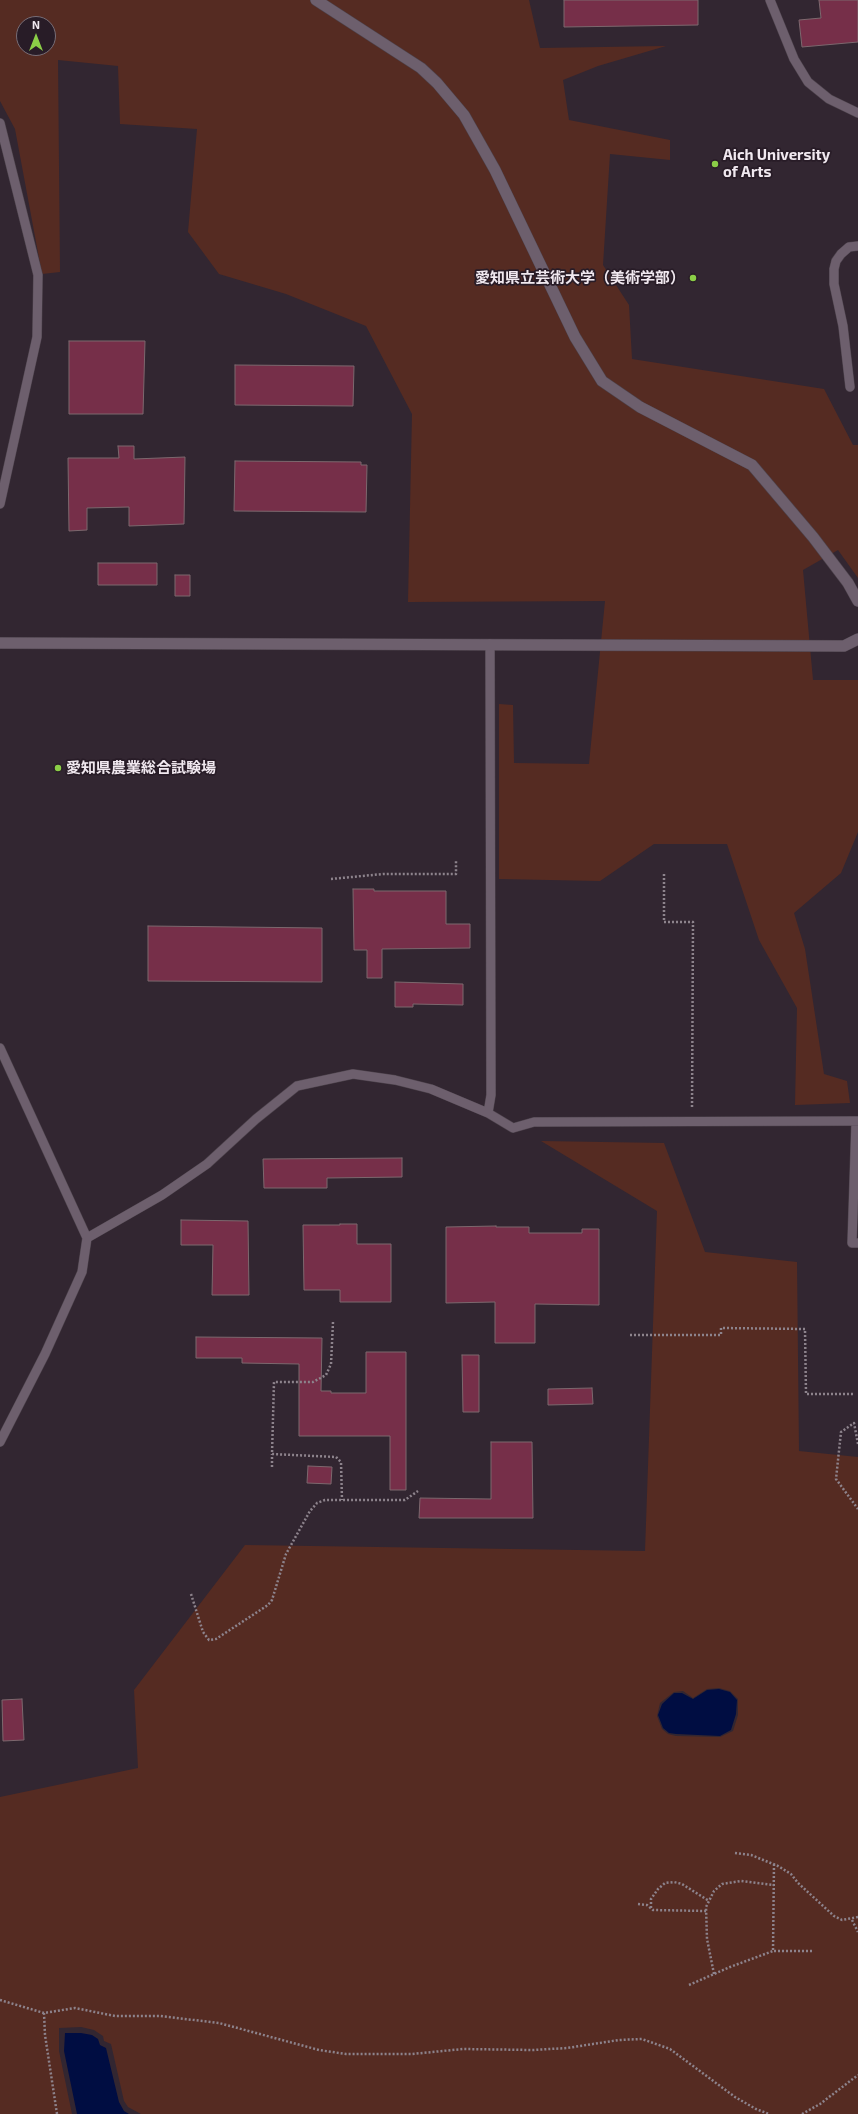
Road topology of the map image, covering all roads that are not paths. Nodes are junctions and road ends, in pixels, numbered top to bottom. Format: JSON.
{"nodes":[{"id":1,"x":316,"y":0,"type":"edge"},
{"id":2,"x":770,"y":0,"type":"edge"},
{"id":3,"x":858,"y":113,"type":"edge"},
{"id":4,"x":0,"y":123,"type":"edge"},
{"id":5,"x":858,"y":246,"type":"edge"},
{"id":6,"x":850,"y":387,"type":"dead end"},
{"id":7,"x":0,"y":504,"type":"edge"},
{"id":8,"x":858,"y":601,"type":"edge"},
{"id":9,"x":858,"y":638,"type":"edge"},
{"id":10,"x":0,"y":643,"type":"edge"},
{"id":11,"x":490,"y":644,"type":"junction"},
{"id":12,"x":0,"y":1048,"type":"edge"},
{"id":13,"x":488,"y":1113,"type":"junction"},
{"id":14,"x":857,"y":1122,"type":"edge"},
{"id":15,"x":87,"y":1238,"type":"junction"},
{"id":16,"x":858,"y":1243,"type":"edge"},
{"id":17,"x":0,"y":1442,"type":"edge"}],
"edges":[{"from":1,"to":8,"type":"street"},
{"from":2,"to":3,"type":"lane"},
{"from":4,"to":7,"type":"lane"},
{"from":5,"to":6,"type":"lane"},
{"from":9,"to":11,"type":"street"},
{"from":10,"to":11,"type":"street"},
{"from":11,"to":13,"type":"lane"},
{"from":12,"to":15,"type":"lane"},
{"from":13,"to":14,"type":"lane"},
{"from":13,"to":15,"type":"lane"},
{"from":14,"to":16,"type":"lane"},
{"from":15,"to":17,"type":"lane"}]}
